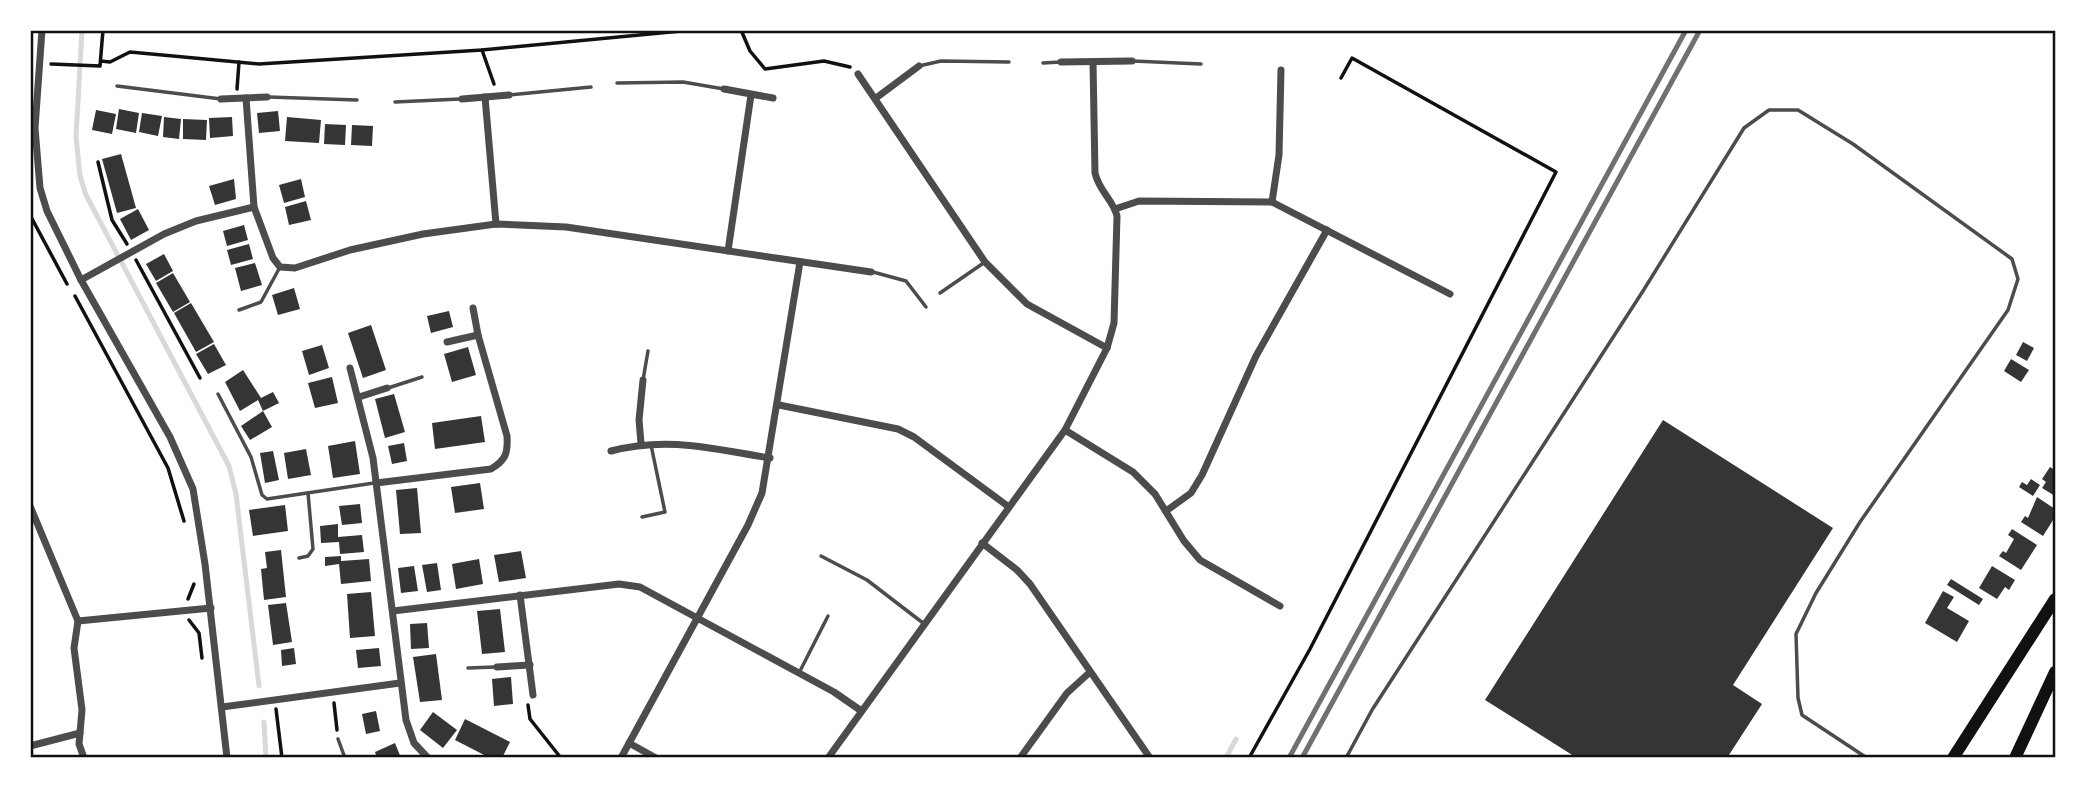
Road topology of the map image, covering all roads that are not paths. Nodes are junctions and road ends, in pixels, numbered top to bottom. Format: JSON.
{"nodes":[{"id":1,"x":42,"y":30,"type":"edge"},
{"id":2,"x":1132,"y":61,"type":"joint"},
{"id":3,"x":1009,"y":62,"type":"dead end"},
{"id":4,"x":1061,"y":62,"type":"joint"},
{"id":5,"x":1093,"y":62,"type":"junction"},
{"id":6,"x":1043,"y":63,"type":"dead end"},
{"id":7,"x":1201,"y":64,"type":"dead end"},
{"id":8,"x":919,"y":66,"type":"joint"},
{"id":9,"x":1281,"y":70,"type":"dead end"},
{"id":10,"x":858,"y":74,"type":"road end"},
{"id":11,"x":617,"y":83,"type":"dead end"},
{"id":12,"x":117,"y":86,"type":"dead end"},
{"id":13,"x":591,"y":87,"type":"dead end"},
{"id":14,"x":724,"y":89,"type":"joint"},
{"id":15,"x":751,"y":95,"type":"junction"},
{"id":16,"x":509,"y":96,"type":"joint"},
{"id":17,"x":267,"y":97,"type":"joint"},
{"id":18,"x":485,"y":97,"type":"junction"},
{"id":19,"x":246,"y":98,"type":"junction"},
{"id":20,"x":773,"y":98,"type":"dead end"},
{"id":21,"x":876,"y":98,"type":"junction"},
{"id":22,"x":221,"y":99,"type":"joint"},
{"id":23,"x":462,"y":99,"type":"joint"},
{"id":24,"x":357,"y":100,"type":"dead end"},
{"id":25,"x":395,"y":102,"type":"dead end"},
{"id":26,"x":40,"y":188,"type":"junction"},
{"id":27,"x":30,"y":191,"type":"edge"},
{"id":28,"x":1272,"y":202,"type":"junction"},
{"id":29,"x":254,"y":207,"type":"junction"},
{"id":30,"x":1115,"y":209,"type":"junction"},
{"id":31,"x":496,"y":224,"type":"junction"},
{"id":32,"x":1327,"y":230,"type":"junction"},
{"id":33,"x":728,"y":251,"type":"junction"},
{"id":34,"x":800,"y":262,"type":"junction"},
{"id":35,"x":985,"y":262,"type":"junction"},
{"id":36,"x":280,"y":267,"type":"junction"},
{"id":37,"x":871,"y":272,"type":"joint"},
{"id":38,"x":81,"y":280,"type":"junction"},
{"id":39,"x":940,"y":293,"type":"dead end"},
{"id":40,"x":1450,"y":294,"type":"dead end"},
{"id":41,"x":926,"y":307,"type":"dead end"},
{"id":42,"x":473,"y":308,"type":"dead end"},
{"id":43,"x":239,"y":310,"type":"dead end"},
{"id":44,"x":478,"y":335,"type":"junction"},
{"id":45,"x":447,"y":342,"type":"dead end"},
{"id":46,"x":1107,"y":348,"type":"junction"},
{"id":47,"x":648,"y":351,"type":"dead end"},
{"id":48,"x":349,"y":369,"type":"dead end"},
{"id":49,"x":422,"y":377,"type":"dead end"},
{"id":50,"x":643,"y":380,"type":"joint"},
{"id":51,"x":387,"y":388,"type":"joint"},
{"id":52,"x":218,"y":394,"type":"dead end"},
{"id":53,"x":359,"y":397,"type":"junction"},
{"id":54,"x":779,"y":405,"type":"junction"},
{"id":55,"x":1065,"y":430,"type":"junction"},
{"id":56,"x":650,"y":442,"type":"junction"},
{"id":57,"x":641,"y":443,"type":"junction"},
{"id":58,"x":611,"y":451,"type":"dead end"},
{"id":59,"x":770,"y":458,"type":"junction"},
{"id":60,"x":376,"y":483,"type":"junction"},
{"id":61,"x":308,"y":493,"type":"junction"},
{"id":62,"x":30,"y":506,"type":"edge"},
{"id":63,"x":1009,"y":507,"type":"junction"},
{"id":64,"x":1166,"y":511,"type":"junction"},
{"id":65,"x":642,"y":517,"type":"dead end"},
{"id":66,"x":982,"y":543,"type":"junction"},
{"id":67,"x":821,"y":556,"type":"dead end"},
{"id":68,"x":299,"y":558,"type":"dead end"},
{"id":69,"x":520,"y":594,"type":"junction"},
{"id":70,"x":2055,"y":599,"type":"edge"},
{"id":71,"x":1280,"y":606,"type":"dead end"},
{"id":72,"x":211,"y":608,"type":"junction"},
{"id":73,"x":393,"y":611,"type":"junction"},
{"id":74,"x":696,"y":616,"type":"junction"},
{"id":75,"x":828,"y":616,"type":"dead end"},
{"id":76,"x":78,"y":621,"type":"junction"},
{"id":77,"x":925,"y":624,"type":"junction"},
{"id":78,"x":530,"y":664,"type":"junction"},
{"id":79,"x":497,"y":667,"type":"joint"},
{"id":80,"x":468,"y":668,"type":"dead end"},
{"id":81,"x":2055,"y":672,"type":"edge"},
{"id":82,"x":799,"y":673,"type":"junction"},
{"id":83,"x":1089,"y":673,"type":"junction"},
{"id":84,"x":400,"y":683,"type":"junction"},
{"id":85,"x":533,"y":695,"type":"road end"},
{"id":86,"x":222,"y":707,"type":"junction"},
{"id":87,"x":860,"y":710,"type":"junction"},
{"id":88,"x":80,"y":733,"type":"junction"},
{"id":89,"x":338,"y":739,"type":"road end"},
{"id":90,"x":629,"y":743,"type":"junction"},
{"id":91,"x":30,"y":746,"type":"edge"},
{"id":92,"x":424,"y":757,"type":"edge"},
{"id":93,"x":84,"y":758,"type":"edge"},
{"id":94,"x":227,"y":758,"type":"edge"},
{"id":95,"x":345,"y":758,"type":"edge"},
{"id":96,"x":621,"y":758,"type":"edge"},
{"id":97,"x":656,"y":758,"type":"edge"},
{"id":98,"x":828,"y":758,"type":"edge"},
{"id":99,"x":1020,"y":758,"type":"edge"},
{"id":100,"x":1150,"y":758,"type":"edge"},
{"id":101,"x":1346,"y":758,"type":"edge"},
{"id":102,"x":1867,"y":758,"type":"edge"},
{"id":103,"x":1953,"y":758,"type":"edge"},
{"id":104,"x":2015,"y":758,"type":"edge"}],
"edges":[{"from":1,"to":26,"type":"street"},
{"from":2,"to":5,"type":"street"},
{"from":2,"to":7,"type":"lane"},
{"from":3,"to":8,"type":"lane"},
{"from":4,"to":5,"type":"street"},
{"from":4,"to":6,"type":"lane"},
{"from":5,"to":30,"type":"street"},
{"from":8,"to":21,"type":"street"},
{"from":9,"to":28,"type":"street"},
{"from":10,"to":21,"type":"street"},
{"from":11,"to":14,"type":"lane"},
{"from":12,"to":22,"type":"lane"},
{"from":13,"to":16,"type":"lane"},
{"from":14,"to":15,"type":"street"},
{"from":15,"to":20,"type":"street"},
{"from":15,"to":33,"type":"street"},
{"from":16,"to":18,"type":"street"},
{"from":17,"to":19,"type":"street"},
{"from":17,"to":24,"type":"lane"},
{"from":18,"to":23,"type":"street"},
{"from":18,"to":31,"type":"street"},
{"from":19,"to":22,"type":"street"},
{"from":19,"to":29,"type":"street"},
{"from":21,"to":35,"type":"street"},
{"from":23,"to":25,"type":"lane"},
{"from":26,"to":27,"type":"street"},
{"from":26,"to":38,"type":"street"},
{"from":28,"to":30,"type":"street"},
{"from":28,"to":32,"type":"street"},
{"from":29,"to":36,"type":"street"},
{"from":29,"to":38,"type":"street"},
{"from":30,"to":46,"type":"street"},
{"from":31,"to":33,"type":"street"},
{"from":31,"to":36,"type":"street"},
{"from":32,"to":40,"type":"street"},
{"from":32,"to":64,"type":"street"},
{"from":33,"to":34,"type":"street"},
{"from":34,"to":37,"type":"street"},
{"from":34,"to":54,"type":"street"},
{"from":35,"to":39,"type":"lane"},
{"from":35,"to":46,"type":"street"},
{"from":36,"to":43,"type":"lane"},
{"from":37,"to":41,"type":"lane"},
{"from":38,"to":72,"type":"street"},
{"from":42,"to":44,"type":"street"},
{"from":44,"to":45,"type":"street"},
{"from":44,"to":60,"type":"street"},
{"from":46,"to":55,"type":"street"},
{"from":47,"to":50,"type":"lane"},
{"from":48,"to":53,"type":"street"},
{"from":49,"to":51,"type":"lane"},
{"from":50,"to":57,"type":"street"},
{"from":51,"to":53,"type":"street"},
{"from":52,"to":61,"type":"lane"},
{"from":53,"to":60,"type":"street"},
{"from":54,"to":59,"type":"street"},
{"from":54,"to":63,"type":"street"},
{"from":55,"to":63,"type":"street"},
{"from":55,"to":64,"type":"street"},
{"from":56,"to":57,"type":"street"},
{"from":56,"to":59,"type":"street"},
{"from":56,"to":65,"type":"lane"},
{"from":57,"to":58,"type":"street"},
{"from":59,"to":74,"type":"street"},
{"from":60,"to":61,"type":"lane"},
{"from":60,"to":73,"type":"street"},
{"from":61,"to":68,"type":"lane"},
{"from":62,"to":76,"type":"street"},
{"from":63,"to":66,"type":"street"},
{"from":64,"to":71,"type":"street"},
{"from":66,"to":77,"type":"street"},
{"from":66,"to":83,"type":"street"},
{"from":67,"to":77,"type":"lane"},
{"from":69,"to":73,"type":"street"},
{"from":69,"to":74,"type":"street"},
{"from":69,"to":78,"type":"street"},
{"from":70,"to":103,"type":"main road"},
{"from":72,"to":76,"type":"street"},
{"from":72,"to":86,"type":"street"},
{"from":73,"to":84,"type":"street"},
{"from":74,"to":82,"type":"street"},
{"from":74,"to":90,"type":"street"},
{"from":75,"to":82,"type":"lane"},
{"from":76,"to":88,"type":"street"},
{"from":77,"to":87,"type":"street"},
{"from":78,"to":79,"type":"street"},
{"from":78,"to":85,"type":"street"},
{"from":79,"to":80,"type":"lane"},
{"from":81,"to":104,"type":"main road"},
{"from":82,"to":87,"type":"street"},
{"from":83,"to":99,"type":"street"},
{"from":83,"to":100,"type":"street"},
{"from":84,"to":86,"type":"street"},
{"from":84,"to":92,"type":"street"},
{"from":86,"to":94,"type":"street"},
{"from":87,"to":98,"type":"street"},
{"from":88,"to":91,"type":"street"},
{"from":88,"to":93,"type":"street"},
{"from":89,"to":95,"type":"lane"},
{"from":90,"to":96,"type":"street"},
{"from":90,"to":97,"type":"street"},
{"from":101,"to":102,"type":"lane"}]}
